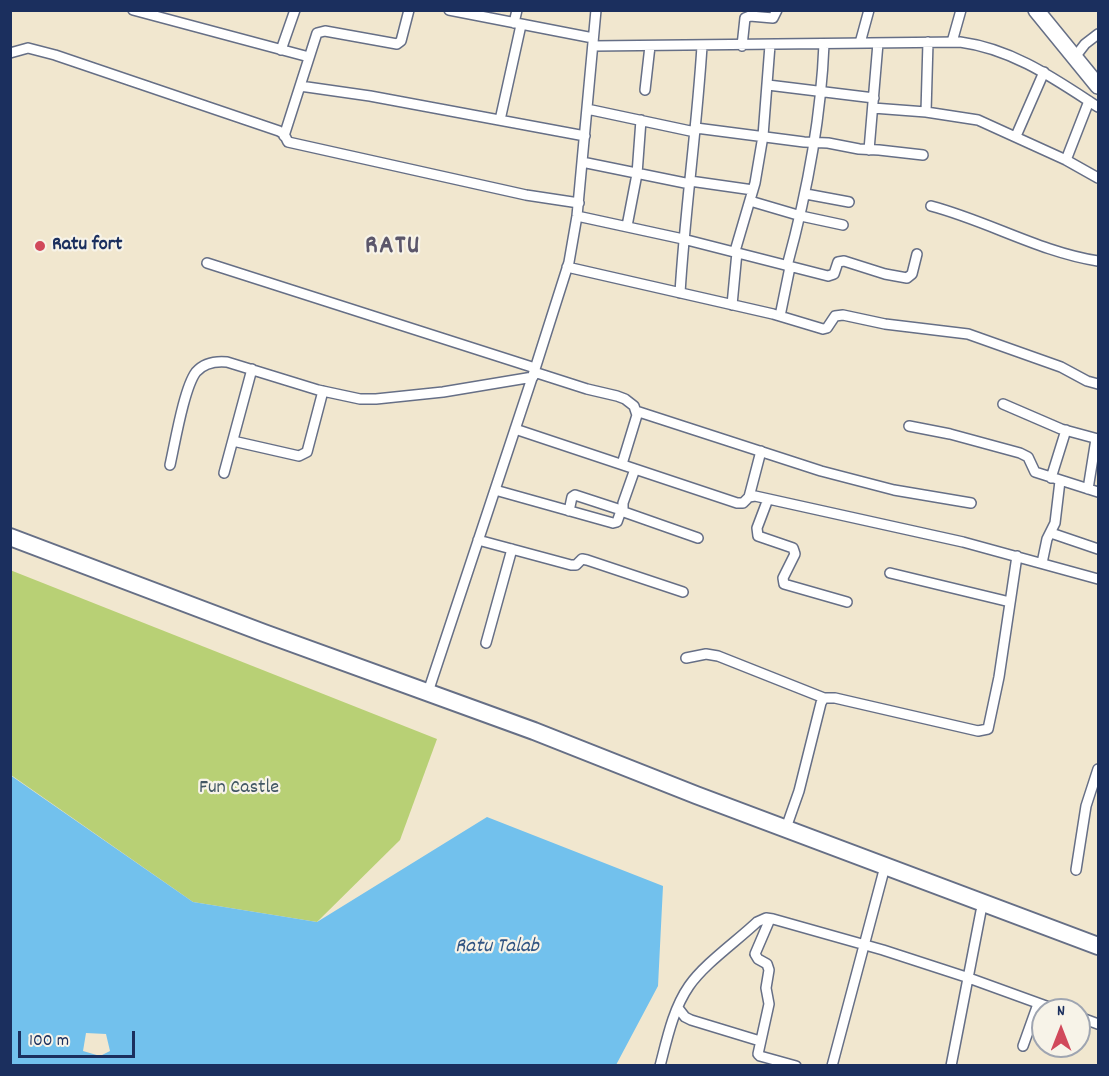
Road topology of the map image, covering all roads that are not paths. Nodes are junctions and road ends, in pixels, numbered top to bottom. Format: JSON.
{"nodes":[{"id":1,"x":133,"y":10,"type":"edge"},
{"id":2,"x":295,"y":10,"type":"edge"},
{"id":3,"x":409,"y":10,"type":"edge"},
{"id":4,"x":449,"y":10,"type":"edge"},
{"id":5,"x":517,"y":10,"type":"edge"},
{"id":6,"x":596,"y":10,"type":"edge"},
{"id":7,"x":777,"y":10,"type":"edge"},
{"id":8,"x":868,"y":10,"type":"edge"},
{"id":9,"x":961,"y":10,"type":"edge"},
{"id":10,"x":1036,"y":10,"type":"edge"},
{"id":11,"x":467,"y":12,"type":"edge"},
{"id":12,"x":159,"y":14,"type":"edge"},
{"id":13,"x":518,"y":24,"type":"junction"},
{"id":14,"x":1098,"y":34,"type":"edge"},
{"id":15,"x":593,"y":42,"type":"junction"},
{"id":16,"x":928,"y":42,"type":"junction"},
{"id":17,"x":952,"y":42,"type":"junction"},
{"id":18,"x":860,"y":43,"type":"junction"},
{"id":19,"x":879,"y":43,"type":"junction"},
{"id":20,"x":824,"y":44,"type":"junction"},
{"id":21,"x":770,"y":45,"type":"junction"},
{"id":22,"x":650,"y":46,"type":"junction"},
{"id":23,"x":702,"y":46,"type":"junction"},
{"id":24,"x":742,"y":46,"type":"junction"},
{"id":25,"x":281,"y":50,"type":"junction"},
{"id":26,"x":10,"y":53,"type":"edge"},
{"id":27,"x":309,"y":57,"type":"junction"},
{"id":28,"x":1075,"y":57,"type":"junction"},
{"id":29,"x":1044,"y":72,"type":"junction"},
{"id":30,"x":768,"y":85,"type":"junction"},
{"id":31,"x":300,"y":86,"type":"junction"},
{"id":32,"x":1098,"y":86,"type":"edge"},
{"id":33,"x":645,"y":90,"type":"dead end"},
{"id":34,"x":822,"y":92,"type":"junction"},
{"id":35,"x":1089,"y":101,"type":"junction"},
{"id":36,"x":873,"y":103,"type":"junction"},
{"id":37,"x":1098,"y":107,"type":"edge"},
{"id":38,"x":587,"y":109,"type":"junction"},
{"id":39,"x":926,"y":112,"type":"junction"},
{"id":40,"x":500,"y":120,"type":"junction"},
{"id":41,"x":642,"y":120,"type":"junction"},
{"id":42,"x":695,"y":130,"type":"junction"},
{"id":43,"x":284,"y":136,"type":"junction"},
{"id":44,"x":585,"y":136,"type":"junction"},
{"id":45,"x":763,"y":136,"type":"junction"},
{"id":46,"x":1016,"y":136,"type":"junction"},
{"id":47,"x":815,"y":142,"type":"junction"},
{"id":48,"x":869,"y":150,"type":"junction"},
{"id":49,"x":924,"y":155,"type":"dead end"},
{"id":50,"x":1066,"y":160,"type":"junction"},
{"id":51,"x":582,"y":162,"type":"junction"},
{"id":52,"x":637,"y":174,"type":"junction"},
{"id":53,"x":1098,"y":178,"type":"edge"},
{"id":54,"x":690,"y":183,"type":"junction"},
{"id":55,"x":753,"y":190,"type":"junction"},
{"id":56,"x":806,"y":194,"type":"junction"},
{"id":57,"x":750,"y":201,"type":"junction"},
{"id":58,"x":849,"y":202,"type":"dead end"},
{"id":59,"x":579,"y":203,"type":"junction"},
{"id":60,"x":931,"y":206,"type":"dead end"},
{"id":61,"x":578,"y":216,"type":"junction"},
{"id":62,"x":801,"y":216,"type":"junction"},
{"id":63,"x":843,"y":225,"type":"dead end"},
{"id":64,"x":627,"y":226,"type":"junction"},
{"id":65,"x":683,"y":238,"type":"junction"},
{"id":66,"x":736,"y":252,"type":"junction"},
{"id":67,"x":917,"y":254,"type":"dead end"},
{"id":68,"x":1098,"y":261,"type":"edge"},
{"id":69,"x":207,"y":263,"type":"dead end"},
{"id":70,"x":567,"y":267,"type":"junction"},
{"id":71,"x":789,"y":267,"type":"junction"},
{"id":72,"x":680,"y":293,"type":"junction"},
{"id":73,"x":732,"y":305,"type":"junction"},
{"id":74,"x":780,"y":316,"type":"junction"},
{"id":75,"x":252,"y":369,"type":"junction"},
{"id":76,"x":534,"y":372,"type":"junction"},
{"id":77,"x":1098,"y":384,"type":"edge"},
{"id":78,"x":323,"y":391,"type":"junction"},
{"id":79,"x":1003,"y":404,"type":"dead end"},
{"id":80,"x":636,"y":411,"type":"junction"},
{"id":81,"x":909,"y":426,"type":"dead end"},
{"id":82,"x":515,"y":429,"type":"junction"},
{"id":83,"x":1066,"y":430,"type":"junction"},
{"id":84,"x":1097,"y":439,"type":"edge"},
{"id":85,"x":233,"y":441,"type":"junction"},
{"id":86,"x":761,"y":451,"type":"junction"},
{"id":87,"x":622,"y":464,"type":"junction"},
{"id":88,"x":170,"y":465,"type":"dead end"},
{"id":89,"x":635,"y":469,"type":"junction"},
{"id":90,"x":224,"y":473,"type":"dead end"},
{"id":91,"x":1055,"y":479,"type":"junction"},
{"id":92,"x":1088,"y":489,"type":"junction"},
{"id":93,"x":495,"y":490,"type":"junction"},
{"id":94,"x":1098,"y":492,"type":"edge"},
{"id":95,"x":749,"y":497,"type":"junction"},
{"id":96,"x":768,"y":499,"type":"junction"},
{"id":97,"x":971,"y":503,"type":"dead end"},
{"id":98,"x":622,"y":509,"type":"junction"},
{"id":99,"x":569,"y":511,"type":"junction"},
{"id":100,"x":1051,"y":533,"type":"junction"},
{"id":101,"x":10,"y":537,"type":"edge"},
{"id":102,"x":698,"y":538,"type":"dead end"},
{"id":103,"x":478,"y":540,"type":"junction"},
{"id":104,"x":10,"y":549,"type":"edge"},
{"id":105,"x":512,"y":549,"type":"junction"},
{"id":106,"x":1098,"y":549,"type":"edge"},
{"id":107,"x":1017,"y":556,"type":"junction"},
{"id":108,"x":1042,"y":563,"type":"junction"},
{"id":109,"x":890,"y":573,"type":"dead end"},
{"id":110,"x":1098,"y":579,"type":"edge"},
{"id":111,"x":683,"y":592,"type":"dead end"},
{"id":112,"x":847,"y":602,"type":"dead end"},
{"id":113,"x":1010,"y":602,"type":"junction"},
{"id":114,"x":486,"y":643,"type":"dead end"},
{"id":115,"x":687,"y":658,"type":"dead end"},
{"id":116,"x":428,"y":692,"type":"junction"},
{"id":117,"x":824,"y":698,"type":"junction"},
{"id":118,"x":1098,"y":769,"type":"edge"},
{"id":119,"x":786,"y":828,"type":"junction"},
{"id":120,"x":1076,"y":870,"type":"dead end"},
{"id":121,"x":883,"y":874,"type":"junction"},
{"id":122,"x":981,"y":911,"type":"junction"},
{"id":123,"x":770,"y":919,"type":"junction"},
{"id":124,"x":864,"y":945,"type":"junction"},
{"id":125,"x":1098,"y":946,"type":"edge"},
{"id":126,"x":1098,"y":955,"type":"edge"},
{"id":127,"x":966,"y":977,"type":"junction"},
{"id":128,"x":1031,"y":1001,"type":"edge"},
{"id":129,"x":678,"y":1008,"type":"junction"},
{"id":130,"x":1031,"y":1024,"type":"edge"},
{"id":131,"x":760,"y":1041,"type":"junction"},
{"id":132,"x":1023,"y":1046,"type":"dead end"},
{"id":133,"x":660,"y":1065,"type":"edge"},
{"id":134,"x":796,"y":1065,"type":"edge"},
{"id":135,"x":832,"y":1065,"type":"edge"},
{"id":136,"x":951,"y":1065,"type":"edge"}],
"edges":[{"from":1,"to":12,"type":"street"},
{"from":2,"to":25,"type":"street"},
{"from":3,"to":27,"type":"street"},
{"from":4,"to":11,"type":"street"},
{"from":5,"to":13,"type":"street"},
{"from":6,"to":15,"type":"street"},
{"from":7,"to":24,"type":"street"},
{"from":8,"to":18,"type":"street"},
{"from":9,"to":17,"type":"street"},
{"from":10,"to":28,"type":"main road"},
{"from":11,"to":13,"type":"street"},
{"from":12,"to":25,"type":"street"},
{"from":13,"to":15,"type":"street"},
{"from":13,"to":40,"type":"street"},
{"from":14,"to":28,"type":"street"},
{"from":15,"to":22,"type":"street"},
{"from":15,"to":38,"type":"street"},
{"from":16,"to":17,"type":"street"},
{"from":16,"to":19,"type":"street"},
{"from":16,"to":39,"type":"street"},
{"from":17,"to":29,"type":"street"},
{"from":18,"to":19,"type":"street"},
{"from":18,"to":20,"type":"street"},
{"from":19,"to":36,"type":"street"},
{"from":20,"to":21,"type":"street"},
{"from":20,"to":34,"type":"street"},
{"from":21,"to":24,"type":"street"},
{"from":21,"to":30,"type":"street"},
{"from":22,"to":23,"type":"street"},
{"from":22,"to":33,"type":"street"},
{"from":23,"to":24,"type":"street"},
{"from":23,"to":42,"type":"street"},
{"from":25,"to":27,"type":"street"},
{"from":26,"to":43,"type":"street"},
{"from":27,"to":31,"type":"street"},
{"from":28,"to":32,"type":"main road"},
{"from":29,"to":35,"type":"street"},
{"from":29,"to":46,"type":"street"},
{"from":30,"to":34,"type":"street"},
{"from":30,"to":45,"type":"street"},
{"from":31,"to":40,"type":"street"},
{"from":31,"to":43,"type":"street"},
{"from":34,"to":36,"type":"street"},
{"from":34,"to":47,"type":"street"},
{"from":35,"to":37,"type":"street"},
{"from":35,"to":50,"type":"street"},
{"from":36,"to":39,"type":"street"},
{"from":36,"to":48,"type":"street"},
{"from":38,"to":41,"type":"street"},
{"from":38,"to":44,"type":"street"},
{"from":39,"to":46,"type":"street"},
{"from":40,"to":44,"type":"street"},
{"from":41,"to":42,"type":"street"},
{"from":41,"to":52,"type":"street"},
{"from":42,"to":45,"type":"street"},
{"from":42,"to":54,"type":"street"},
{"from":43,"to":59,"type":"street"},
{"from":44,"to":51,"type":"street"},
{"from":45,"to":47,"type":"street"},
{"from":45,"to":55,"type":"street"},
{"from":46,"to":50,"type":"street"},
{"from":47,"to":48,"type":"street"},
{"from":47,"to":56,"type":"street"},
{"from":48,"to":49,"type":"street"},
{"from":50,"to":53,"type":"street"},
{"from":51,"to":52,"type":"street"},
{"from":51,"to":59,"type":"street"},
{"from":52,"to":54,"type":"street"},
{"from":52,"to":64,"type":"street"},
{"from":54,"to":55,"type":"street"},
{"from":54,"to":65,"type":"street"},
{"from":55,"to":57,"type":"street"},
{"from":56,"to":58,"type":"street"},
{"from":56,"to":62,"type":"street"},
{"from":57,"to":62,"type":"street"},
{"from":57,"to":66,"type":"street"},
{"from":59,"to":61,"type":"street"},
{"from":60,"to":68,"type":"street"},
{"from":61,"to":64,"type":"street"},
{"from":61,"to":70,"type":"street"},
{"from":62,"to":63,"type":"street"},
{"from":62,"to":71,"type":"street"},
{"from":64,"to":65,"type":"street"},
{"from":65,"to":66,"type":"street"},
{"from":65,"to":72,"type":"street"},
{"from":66,"to":71,"type":"street"},
{"from":66,"to":73,"type":"street"},
{"from":67,"to":71,"type":"street"},
{"from":69,"to":76,"type":"street"},
{"from":70,"to":72,"type":"street"},
{"from":70,"to":76,"type":"street"},
{"from":71,"to":74,"type":"street"},
{"from":72,"to":73,"type":"street"},
{"from":73,"to":74,"type":"street"},
{"from":74,"to":77,"type":"street"},
{"from":75,"to":78,"type":"street"},
{"from":75,"to":85,"type":"street"},
{"from":75,"to":88,"type":"street"},
{"from":76,"to":78,"type":"street"},
{"from":76,"to":80,"type":"street"},
{"from":76,"to":82,"type":"street"},
{"from":78,"to":85,"type":"street"},
{"from":79,"to":83,"type":"street"},
{"from":80,"to":86,"type":"street"},
{"from":80,"to":87,"type":"street"},
{"from":81,"to":91,"type":"street"},
{"from":82,"to":87,"type":"street"},
{"from":82,"to":93,"type":"street"},
{"from":83,"to":84,"type":"street"},
{"from":83,"to":91,"type":"street"},
{"from":84,"to":92,"type":"street"},
{"from":85,"to":90,"type":"street"},
{"from":86,"to":95,"type":"street"},
{"from":86,"to":97,"type":"street"},
{"from":87,"to":89,"type":"street"},
{"from":89,"to":95,"type":"street"},
{"from":89,"to":98,"type":"street"},
{"from":91,"to":92,"type":"street"},
{"from":91,"to":100,"type":"street"},
{"from":92,"to":94,"type":"street"},
{"from":93,"to":99,"type":"street"},
{"from":93,"to":103,"type":"street"},
{"from":95,"to":96,"type":"street"},
{"from":96,"to":107,"type":"street"},
{"from":96,"to":112,"type":"street"},
{"from":98,"to":99,"type":"street"},
{"from":98,"to":99,"type":"street"},
{"from":98,"to":102,"type":"street"},
{"from":100,"to":106,"type":"street"},
{"from":100,"to":108,"type":"street"},
{"from":101,"to":116,"type":"highway"},
{"from":103,"to":105,"type":"street"},
{"from":103,"to":116,"type":"street"},
{"from":104,"to":121,"type":"highway"},
{"from":105,"to":111,"type":"street"},
{"from":105,"to":114,"type":"street"},
{"from":107,"to":108,"type":"street"},
{"from":107,"to":113,"type":"street"},
{"from":108,"to":110,"type":"street"},
{"from":109,"to":113,"type":"street"},
{"from":113,"to":117,"type":"street"},
{"from":115,"to":117,"type":"street"},
{"from":116,"to":119,"type":"highway"},
{"from":117,"to":119,"type":"street"},
{"from":118,"to":120,"type":"street"},
{"from":119,"to":125,"type":"highway"},
{"from":121,"to":122,"type":"highway"},
{"from":121,"to":124,"type":"street"},
{"from":122,"to":126,"type":"highway"},
{"from":122,"to":127,"type":"street"},
{"from":123,"to":124,"type":"street"},
{"from":123,"to":129,"type":"street"},
{"from":123,"to":131,"type":"street"},
{"from":124,"to":127,"type":"street"},
{"from":124,"to":135,"type":"street"},
{"from":127,"to":128,"type":"street"},
{"from":127,"to":136,"type":"street"},
{"from":129,"to":131,"type":"street"},
{"from":129,"to":133,"type":"street"},
{"from":130,"to":132,"type":"street"},
{"from":131,"to":134,"type":"street"}]}
